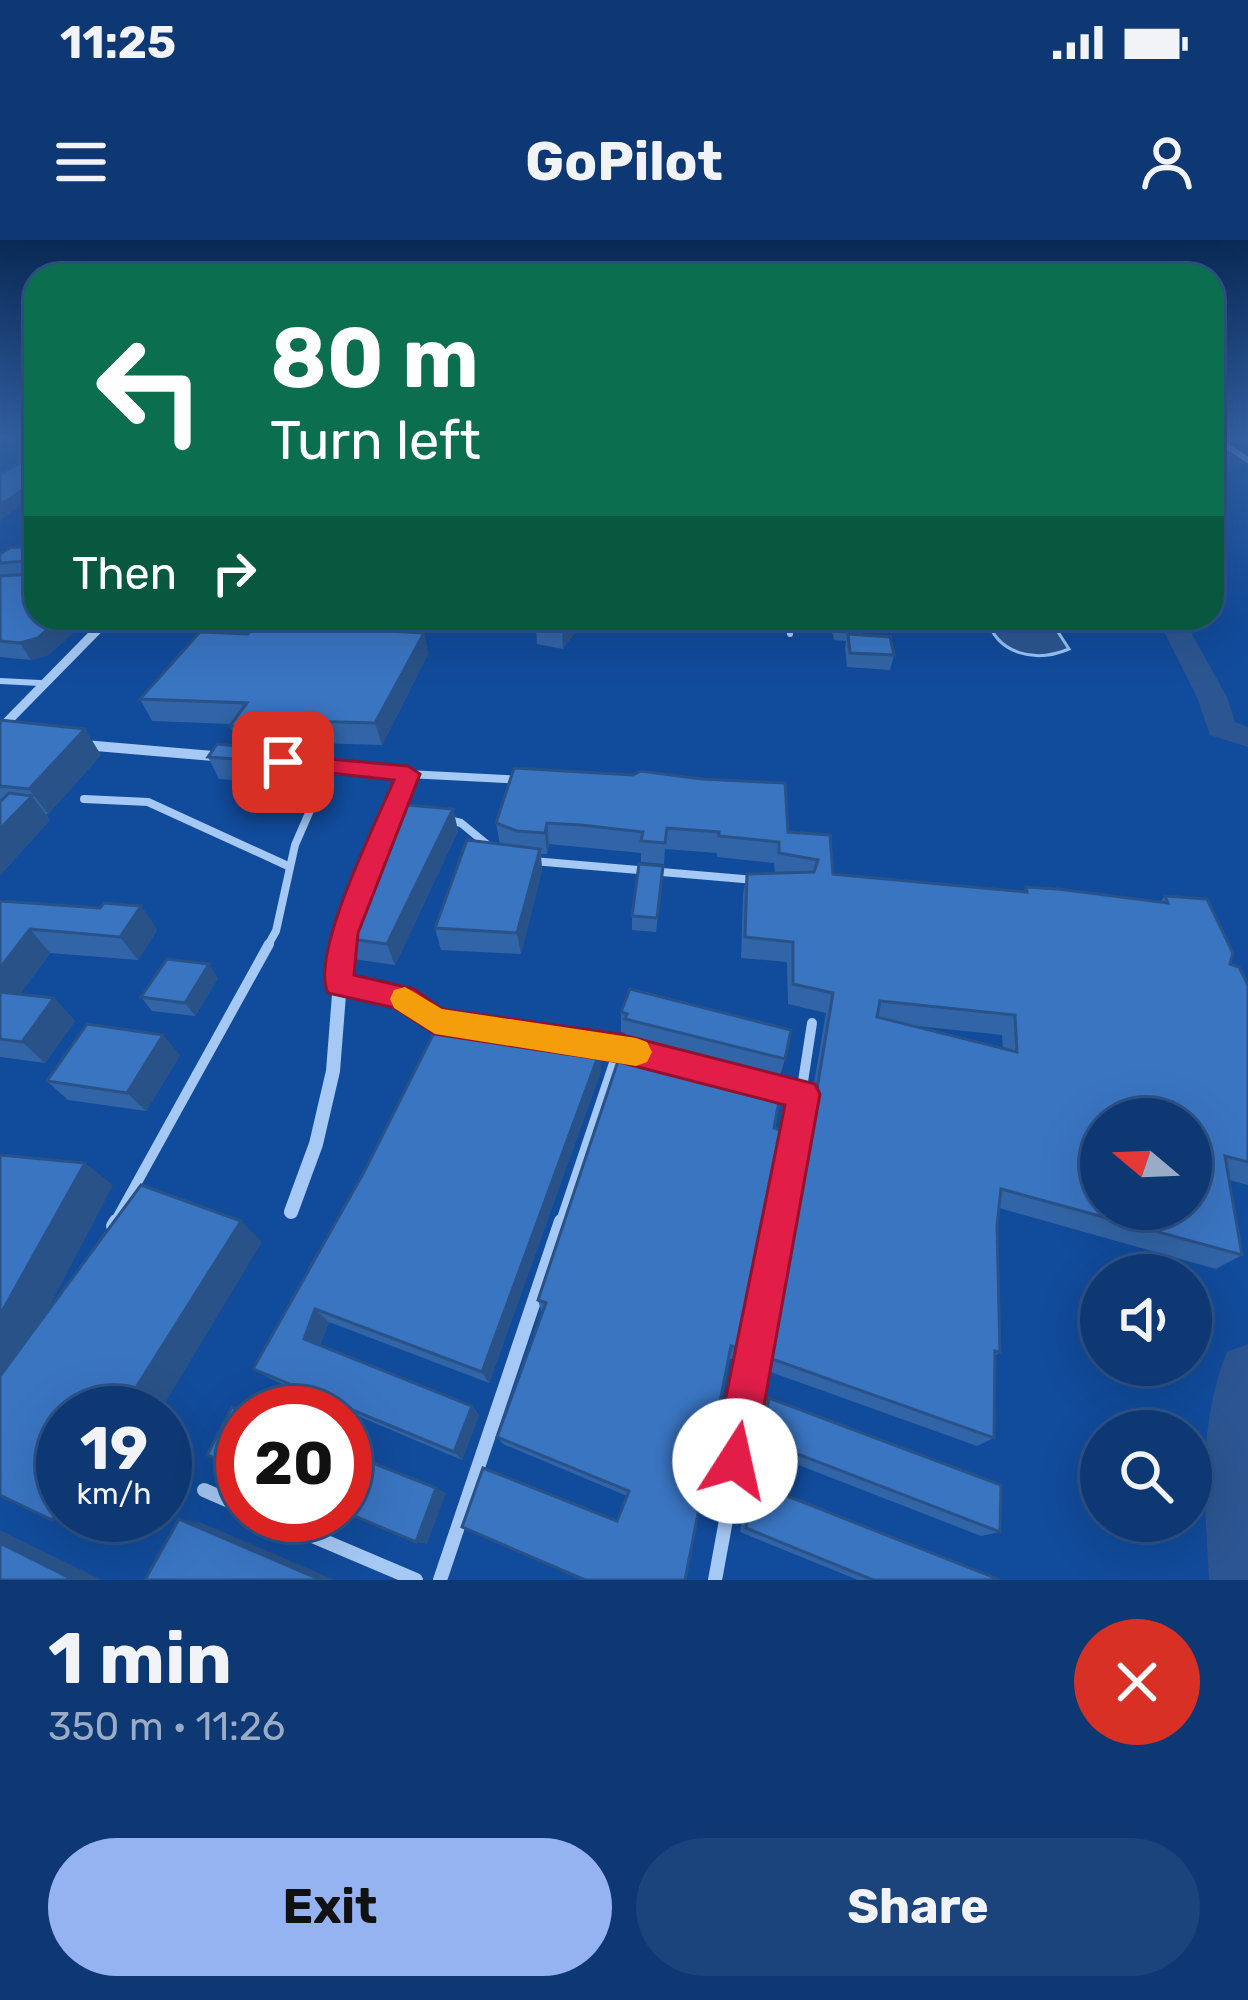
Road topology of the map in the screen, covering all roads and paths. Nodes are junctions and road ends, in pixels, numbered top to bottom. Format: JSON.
{"nodes":[{"id":1,"x":97,"y":630,"type":"edge"},
{"id":2,"x":789,"y":630,"type":"edge"},
{"id":3,"x":790,"y":634,"type":"dead end"},
{"id":4,"x":0,"y":681,"type":"edge"},
{"id":5,"x":40,"y":683,"type":"junction"},
{"id":6,"x":2,"y":734,"type":"edge"},
{"id":7,"x":75,"y":744,"type":"edge"},
{"id":8,"x":237,"y":758,"type":"edge"},
{"id":9,"x":260,"y":760,"type":"edge"},
{"id":10,"x":329,"y":766,"type":"junction"},
{"id":11,"x":408,"y":774,"type":"junction"},
{"id":12,"x":536,"y":780,"type":"edge"},
{"id":13,"x":84,"y":800,"type":"dead end"},
{"id":14,"x":390,"y":815,"type":"junction"},
{"id":15,"x":408,"y":815,"type":"edge"},
{"id":16,"x":443,"y":819,"type":"edge"},
{"id":17,"x":499,"y":854,"type":"edge"},
{"id":18,"x":518,"y":860,"type":"edge"},
{"id":19,"x":289,"y":866,"type":"junction"},
{"id":20,"x":765,"y":881,"type":"edge"},
{"id":21,"x":361,"y":885,"type":"edge"},
{"id":22,"x":355,"y":901,"type":"edge"},
{"id":23,"x":339,"y":984,"type":"junction"},
{"id":24,"x":812,"y":1023,"type":"dead end"},
{"id":25,"x":463,"y":1027,"type":"edge"},
{"id":26,"x":530,"y":1036,"type":"edge"},
{"id":27,"x":619,"y":1048,"type":"junction"},
{"id":28,"x":642,"y":1054,"type":"edge"},
{"id":29,"x":757,"y":1083,"type":"edge"},
{"id":30,"x":803,"y":1094,"type":"junction"},
{"id":31,"x":291,"y":1212,"type":"dead end"},
{"id":32,"x":110,"y":1232,"type":"edge"},
{"id":33,"x":204,"y":1490,"type":"dead end"},
{"id":34,"x":216,"y":1495,"type":"edge"},
{"id":35,"x":327,"y":1542,"type":"edge"},
{"id":36,"x":416,"y":1580,"type":"edge"},
{"id":37,"x":440,"y":1580,"type":"edge"},
{"id":38,"x":715,"y":1580,"type":"edge"}],
"edges":[{"from":1,"to":5,"type":"street"},
{"from":2,"to":3,"type":"lane"},
{"from":4,"to":5,"type":"lane"},
{"from":5,"to":6,"type":"street"},
{"from":7,"to":8,"type":"street"},
{"from":9,"to":10,"type":"street"},
{"from":10,"to":11,"type":"street"},
{"from":10,"to":19,"type":"lane"},
{"from":11,"to":12,"type":"lane"},
{"from":11,"to":14,"type":"street"},
{"from":13,"to":19,"type":"lane"},
{"from":14,"to":15,"type":"lane"},
{"from":14,"to":21,"type":"street"},
{"from":16,"to":17,"type":"lane"},
{"from":18,"to":20,"type":"lane"},
{"from":19,"to":32,"type":"lane"},
{"from":22,"to":23,"type":"street"},
{"from":23,"to":25,"type":"lane"},
{"from":23,"to":31,"type":"street"},
{"from":24,"to":30,"type":"lane"},
{"from":26,"to":27,"type":"lane"},
{"from":27,"to":28,"type":"lane"},
{"from":27,"to":37,"type":"lane"},
{"from":29,"to":30,"type":"lane"},
{"from":30,"to":38,"type":"lane"},
{"from":33,"to":34,"type":"lane"},
{"from":35,"to":36,"type":"lane"}]}
